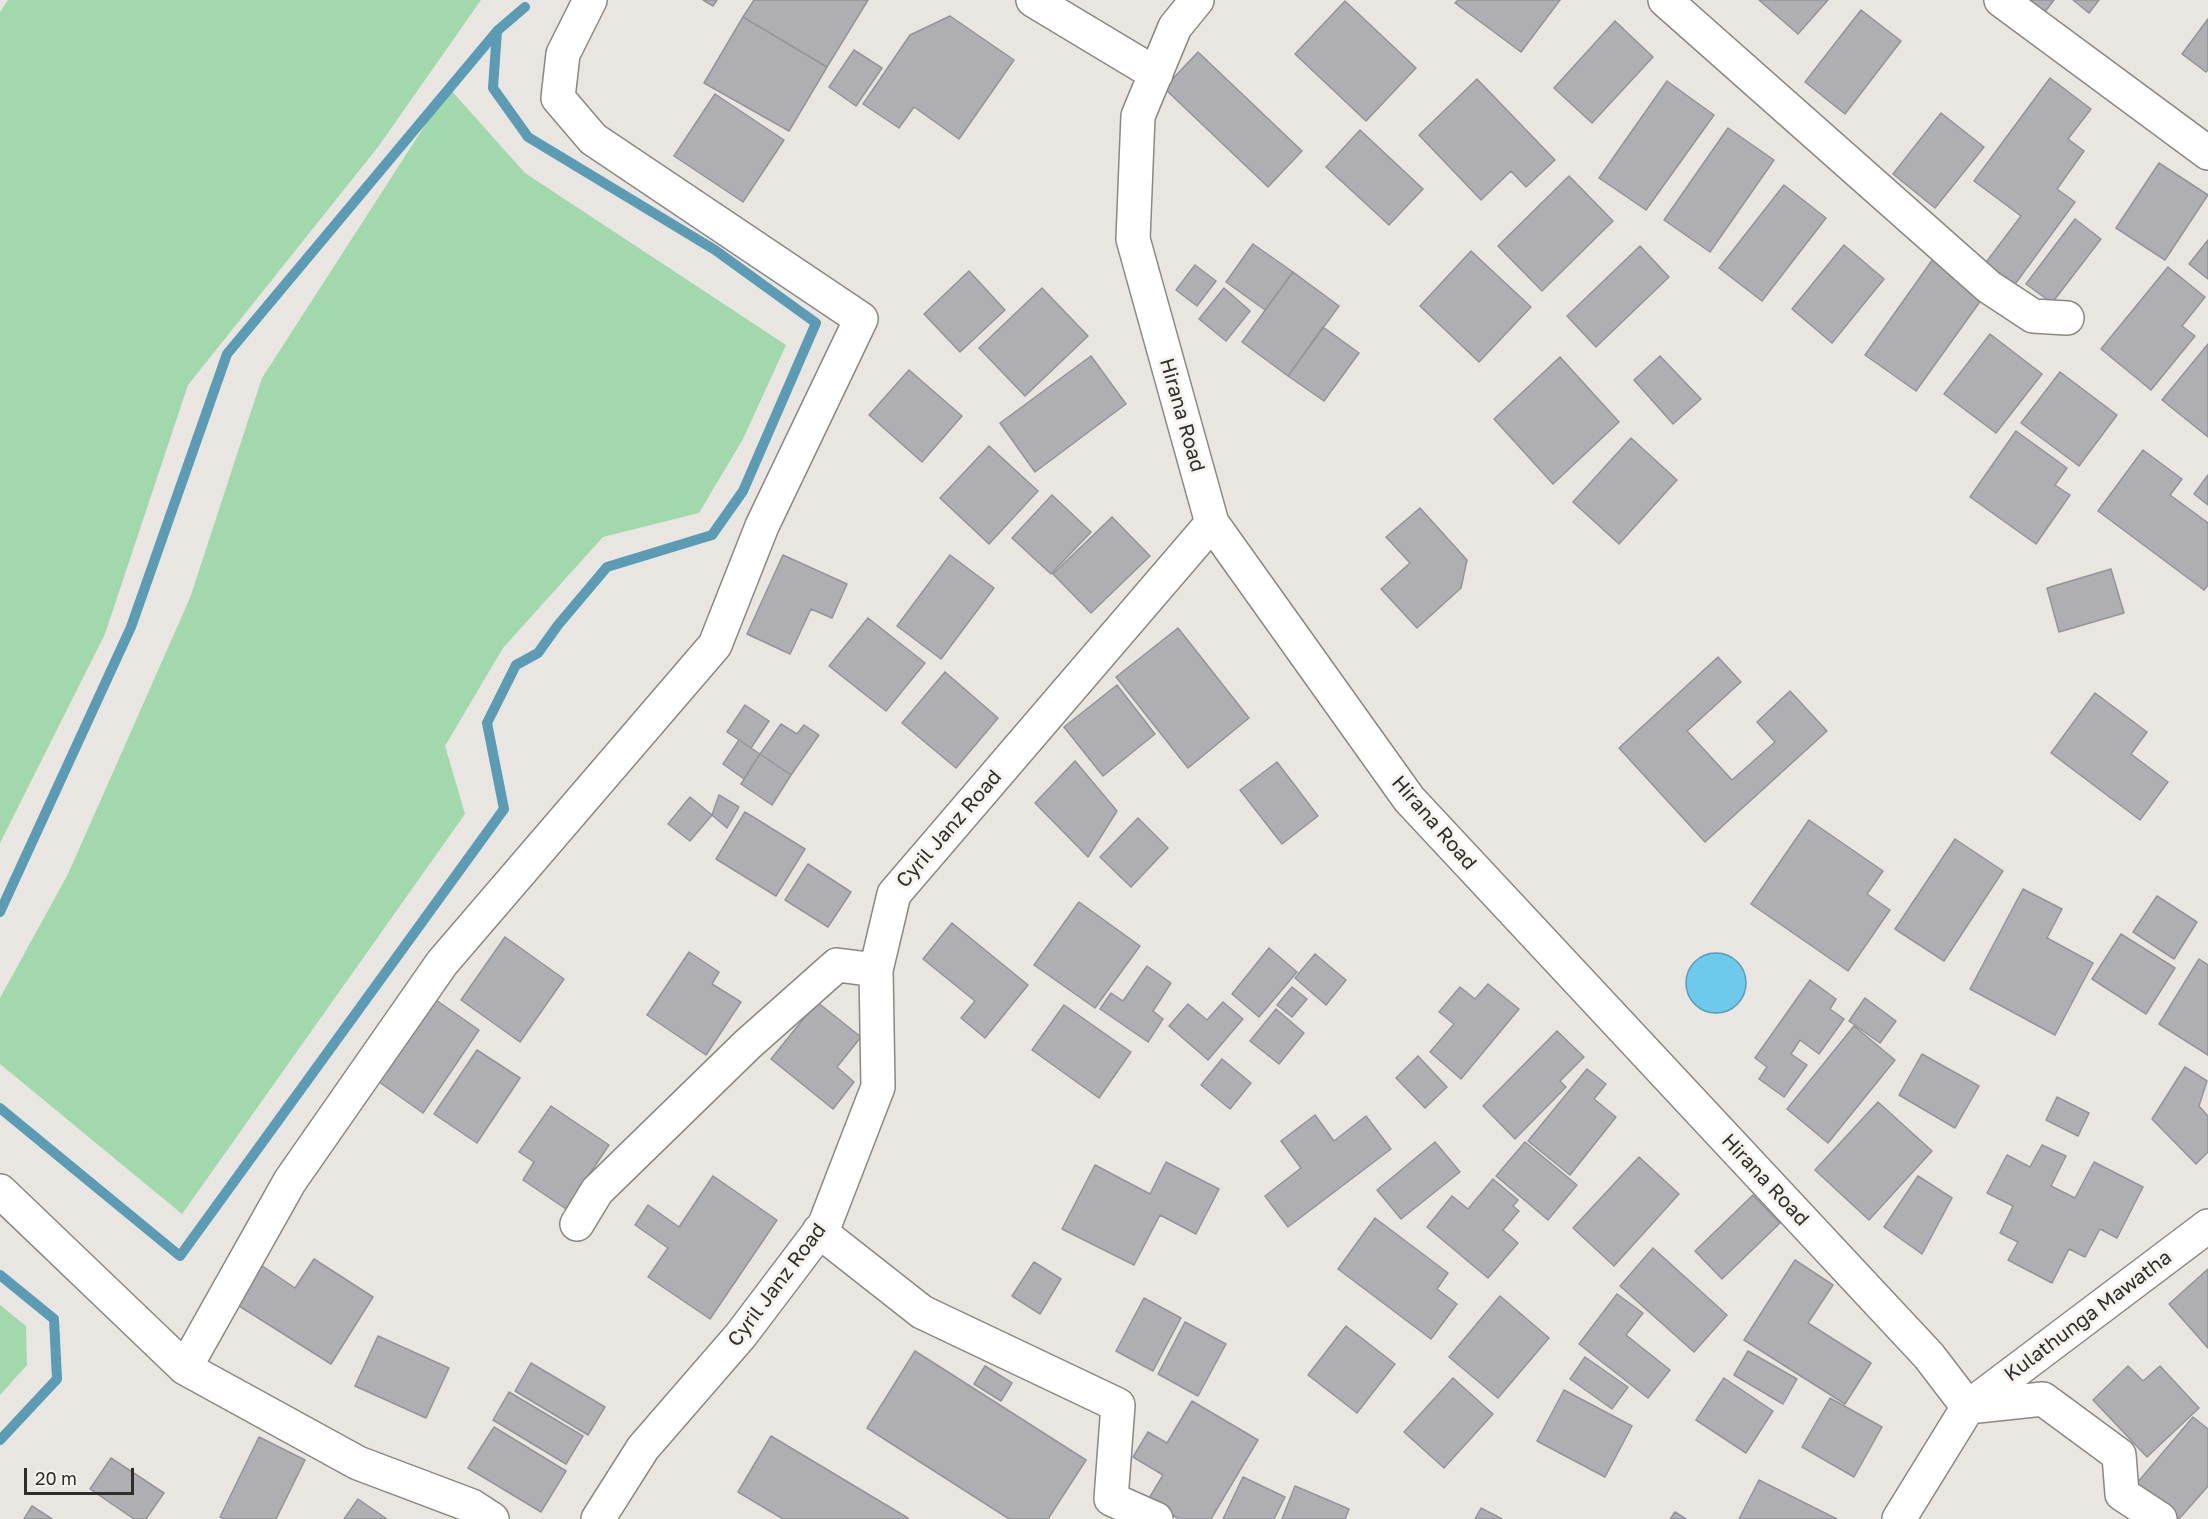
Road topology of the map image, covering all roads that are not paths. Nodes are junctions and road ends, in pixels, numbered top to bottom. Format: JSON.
{"nodes":[{"id":1,"x":590,"y":0,"type":"edge"},
{"id":2,"x":1033,"y":0,"type":"edge"},
{"id":3,"x":1197,"y":0,"type":"edge"},
{"id":4,"x":1665,"y":0,"type":"edge"},
{"id":5,"x":2001,"y":0,"type":"edge"},
{"id":6,"x":1156,"y":74,"type":"junction"},
{"id":7,"x":2208,"y":153,"type":"edge"},
{"id":8,"x":2067,"y":318,"type":"dead end"},
{"id":9,"x":1212,"y":523,"type":"junction"},
{"id":10,"x":876,"y":970,"type":"junction"},
{"id":11,"x":0,"y":1191,"type":"edge"},
{"id":12,"x":577,"y":1224,"type":"dead end"},
{"id":13,"x":2208,"y":1226,"type":"edge"},
{"id":14,"x":819,"y":1231,"type":"junction"},
{"id":15,"x":185,"y":1368,"type":"junction"},
{"id":16,"x":1968,"y":1407,"type":"junction"},
{"id":17,"x":492,"y":1519,"type":"edge"},
{"id":18,"x":598,"y":1519,"type":"edge"},
{"id":19,"x":1156,"y":1519,"type":"edge"},
{"id":20,"x":1899,"y":1519,"type":"edge"},
{"id":21,"x":2160,"y":1519,"type":"edge"}],
"edges":[{"from":1,"to":15,"type":"street"},
{"from":2,"to":6,"type":"street"},
{"from":3,"to":6,"type":"street","name":"Hirana Road"},
{"from":4,"to":8,"type":"street"},
{"from":5,"to":7,"type":"street"},
{"from":6,"to":9,"type":"street","name":"Hirana Road"},
{"from":9,"to":10,"type":"street","name":"Cyril Janz Road"},
{"from":9,"to":16,"type":"street","name":"Hirana Road"},
{"from":10,"to":12,"type":"street"},
{"from":10,"to":14,"type":"street","name":"Cyril Janz Road"},
{"from":11,"to":15,"type":"street"},
{"from":13,"to":16,"type":"street","name":"Kulathunga Mawatha"},
{"from":14,"to":18,"type":"street","name":"Cyril Janz Road"},
{"from":14,"to":19,"type":"street"},
{"from":15,"to":17,"type":"street"},
{"from":16,"to":20,"type":"street"},
{"from":16,"to":21,"type":"street"}]}
